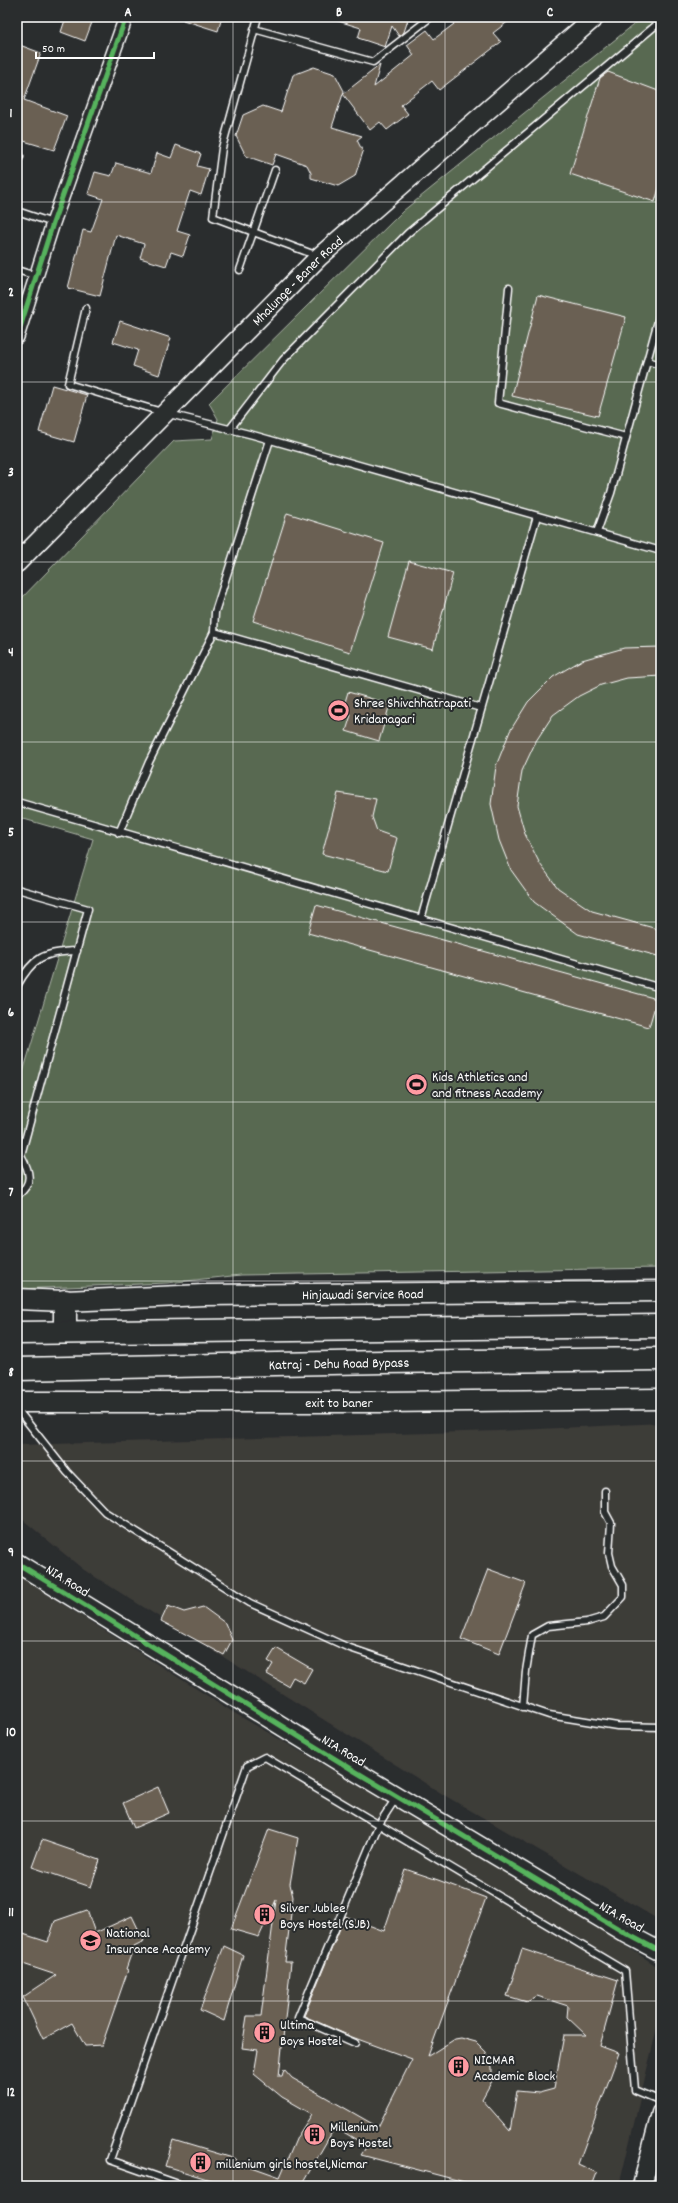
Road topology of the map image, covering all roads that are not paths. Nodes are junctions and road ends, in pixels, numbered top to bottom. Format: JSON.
{"nodes":[{"id":1,"x":126,"y":17,"type":"edge"},
{"id":2,"x":258,"y":17,"type":"edge"},
{"id":3,"x":431,"y":17,"type":"edge"},
{"id":4,"x":595,"y":17,"type":"edge"},
{"id":5,"x":661,"y":21,"type":"edge"},
{"id":6,"x":254,"y":29,"type":"junction"},
{"id":7,"x":20,"y":156,"type":"dead end"},
{"id":8,"x":17,"y":165,"type":"edge"},
{"id":9,"x":275,"y":170,"type":"dead end"},
{"id":10,"x":17,"y":211,"type":"edge"},
{"id":11,"x":53,"y":223,"type":"junction"},
{"id":12,"x":254,"y":231,"type":"junction"},
{"id":13,"x":319,"y":256,"type":"junction"},
{"id":14,"x":17,"y":270,"type":"edge"},
{"id":15,"x":240,"y":270,"type":"dead end"},
{"id":16,"x":36,"y":276,"type":"junction"},
{"id":17,"x":509,"y":288,"type":"dead end"},
{"id":18,"x":86,"y":308,"type":"dead end"},
{"id":19,"x":661,"y":310,"type":"edge"},
{"id":20,"x":17,"y":337,"type":"edge"},
{"id":21,"x":647,"y":361,"type":"junction"},
{"id":22,"x":661,"y":365,"type":"edge"},
{"id":23,"x":165,"y":413,"type":"junction"},
{"id":24,"x":229,"y":430,"type":"junction"},
{"id":25,"x":626,"y":437,"type":"junction"},
{"id":26,"x":270,"y":440,"type":"junction"},
{"id":27,"x":537,"y":516,"type":"junction"},
{"id":28,"x":597,"y":532,"type":"junction"},
{"id":29,"x":661,"y":551,"type":"edge"},
{"id":30,"x":17,"y":563,"type":"edge"},
{"id":31,"x":214,"y":632,"type":"junction"},
{"id":32,"x":481,"y":708,"type":"junction"},
{"id":33,"x":17,"y":802,"type":"edge"},
{"id":34,"x":119,"y":833,"type":"junction"},
{"id":35,"x":17,"y":889,"type":"edge"},
{"id":36,"x":420,"y":920,"type":"junction"},
{"id":37,"x":77,"y":951,"type":"junction"},
{"id":38,"x":17,"y":986,"type":"edge"},
{"id":39,"x":661,"y":988,"type":"edge"},
{"id":40,"x":17,"y":1196,"type":"edge"},
{"id":41,"x":661,"y":1291,"type":"edge"},
{"id":42,"x":17,"y":1298,"type":"edge"},
{"id":43,"x":65,"y":1301,"type":"junction"},
{"id":44,"x":661,"y":1326,"type":"edge"},
{"id":45,"x":17,"y":1332,"type":"edge"},
{"id":46,"x":65,"y":1332,"type":"junction"},
{"id":47,"x":661,"y":1359,"type":"edge"},
{"id":48,"x":17,"y":1369,"type":"edge"},
{"id":49,"x":661,"y":1399,"type":"edge"},
{"id":50,"x":17,"y":1402,"type":"edge"},
{"id":51,"x":17,"y":1409,"type":"edge"},
{"id":52,"x":604,"y":1491,"type":"dead end"},
{"id":53,"x":17,"y":1563,"type":"edge"},
{"id":54,"x":523,"y":1707,"type":"junction"},
{"id":55,"x":661,"y":1727,"type":"edge"},
{"id":56,"x":397,"y":1795,"type":"junction"},
{"id":57,"x":378,"y":1824,"type":"junction"},
{"id":58,"x":661,"y":1952,"type":"edge"},
{"id":59,"x":355,"y":2043,"type":"dead end"},
{"id":60,"x":661,"y":2101,"type":"edge"},
{"id":61,"x":661,"y":2113,"type":"edge"},
{"id":62,"x":184,"y":2186,"type":"edge"},
{"id":63,"x":642,"y":2186,"type":"edge"}],
"edges":[{"from":1,"to":11,"type":"street"},
{"from":2,"to":6,"type":"lane"},
{"from":3,"to":6,"type":"lane"},
{"from":4,"to":13,"type":"main road","name":"Mhalunge - Baner Road"},
{"from":5,"to":24,"type":"lane"},
{"from":6,"to":12,"type":"lane"},
{"from":7,"to":8,"type":"lane"},
{"from":9,"to":12,"type":"lane"},
{"from":10,"to":11,"type":"lane"},
{"from":11,"to":16,"type":"street"},
{"from":12,"to":13,"type":"lane"},
{"from":12,"to":15,"type":"lane"},
{"from":13,"to":23,"type":"main road","name":"Mhalunge - Baner Road"},
{"from":14,"to":16,"type":"lane"},
{"from":16,"to":20,"type":"street"},
{"from":17,"to":25,"type":"lane"},
{"from":18,"to":23,"type":"lane"},
{"from":19,"to":21,"type":"lane"},
{"from":21,"to":22,"type":"lane"},
{"from":21,"to":25,"type":"lane"},
{"from":23,"to":24,"type":"lane"},
{"from":23,"to":30,"type":"main road","name":"Mhalunge - Baner Road"},
{"from":24,"to":26,"type":"lane"},
{"from":25,"to":28,"type":"lane"},
{"from":26,"to":27,"type":"lane"},
{"from":26,"to":31,"type":"lane"},
{"from":27,"to":28,"type":"lane"},
{"from":27,"to":32,"type":"lane"},
{"from":28,"to":29,"type":"lane"},
{"from":31,"to":32,"type":"lane"},
{"from":31,"to":34,"type":"lane"},
{"from":32,"to":36,"type":"lane"},
{"from":33,"to":34,"type":"lane"},
{"from":34,"to":36,"type":"lane"},
{"from":35,"to":37,"type":"lane"},
{"from":36,"to":39,"type":"lane"},
{"from":37,"to":38,"type":"lane"},
{"from":37,"to":40,"type":"lane"},
{"from":41,"to":43,"type":"main road","name":"Hinjawadi Service Road"},
{"from":42,"to":43,"type":"main road","name":"Hinjawadi Service Road"},
{"from":43,"to":46,"type":"highway"},
{"from":44,"to":46,"type":"highway"},
{"from":45,"to":46,"type":"highway"},
{"from":47,"to":48,"type":"highway","name":"Katraj - Dehu Road Bypass"},
{"from":49,"to":50,"type":"main road","name":"exit to baner"},
{"from":51,"to":54,"type":"lane"},
{"from":52,"to":54,"type":"lane"},
{"from":53,"to":56,"type":"main road","name":"NIA Road"},
{"from":54,"to":55,"type":"lane"},
{"from":56,"to":57,"type":"lane"},
{"from":56,"to":58,"type":"main road","name":"NIA Road"},
{"from":57,"to":59,"type":"lane"},
{"from":57,"to":60,"type":"lane"},
{"from":57,"to":62,"type":"lane"},
{"from":61,"to":63,"type":"main road"}]}
